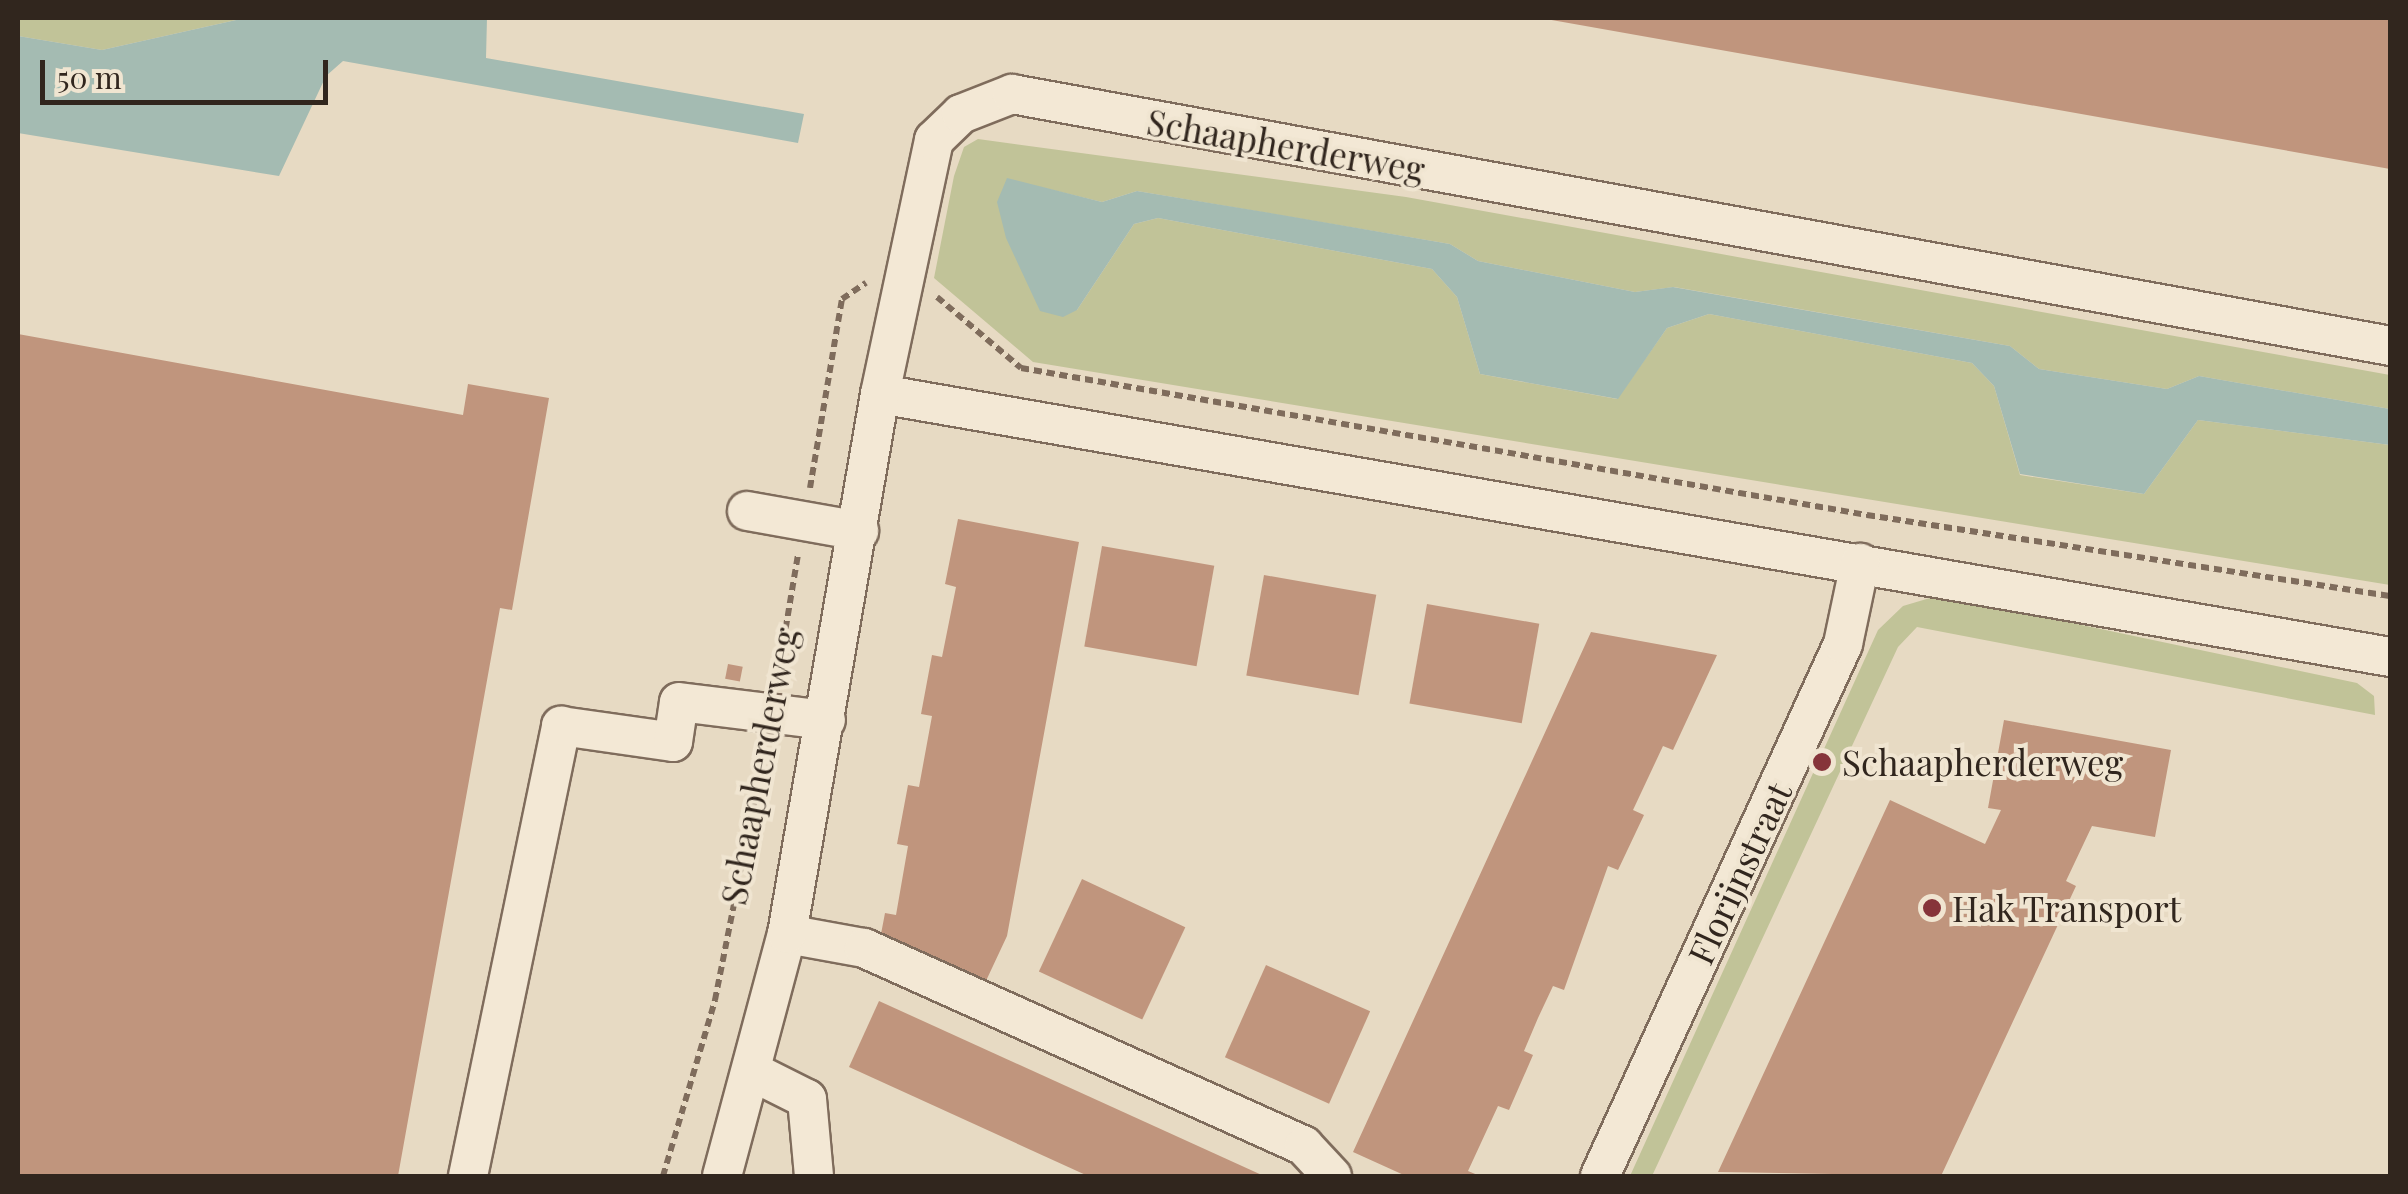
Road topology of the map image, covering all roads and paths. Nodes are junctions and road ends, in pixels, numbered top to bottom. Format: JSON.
{"nodes":[{"id":1,"x":902,"y":289,"type":"junction"},
{"id":2,"x":2390,"y":346,"type":"edge"},
{"id":3,"x":880,"y":394,"type":"junction"},
{"id":4,"x":747,"y":511,"type":"dead end"},
{"id":5,"x":804,"y":522,"type":"junction"},
{"id":6,"x":859,"y":531,"type":"junction"},
{"id":7,"x":1860,"y":563,"type":"junction"},
{"id":8,"x":2390,"y":596,"type":"edge"},
{"id":9,"x":2390,"y":657,"type":"edge"},
{"id":10,"x":772,"y":713,"type":"junction"},
{"id":11,"x":826,"y":720,"type":"junction"},
{"id":12,"x":787,"y":934,"type":"junction"},
{"id":13,"x":755,"y":1073,"type":"junction"},
{"id":14,"x":468,"y":1176,"type":"edge"},
{"id":15,"x":664,"y":1176,"type":"edge"},
{"id":16,"x":722,"y":1176,"type":"edge"},
{"id":17,"x":814,"y":1176,"type":"edge"},
{"id":18,"x":1332,"y":1176,"type":"edge"},
{"id":19,"x":1600,"y":1176,"type":"edge"}],
"edges":[{"from":1,"to":2,"type":"street","name":"Schaapherderweg"},
{"from":1,"to":3,"type":"street","name":"Schaapherderweg"},
{"from":1,"to":5,"type":"path","name":"Schaapherderweg"},
{"from":1,"to":8,"type":"path","name":"Schaapherderweg"},
{"from":3,"to":6,"type":"street","name":"Schaapherderweg"},
{"from":3,"to":7,"type":"street"},
{"from":4,"to":5,"type":"street"},
{"from":5,"to":6,"type":"street"},
{"from":5,"to":10,"type":"path","name":"Schaapherderweg"},
{"from":6,"to":11,"type":"street","name":"Schaapherderweg"},
{"from":7,"to":9,"type":"street"},
{"from":7,"to":19,"type":"street","name":"Florijnstraat"},
{"from":10,"to":11,"type":"street"},
{"from":10,"to":14,"type":"street"},
{"from":10,"to":15,"type":"path","name":"Schaapherderweg"},
{"from":11,"to":12,"type":"street","name":"Schaapherderweg"},
{"from":12,"to":13,"type":"street","name":"Schaapherderweg"},
{"from":12,"to":18,"type":"street"},
{"from":13,"to":16,"type":"street","name":"Schaapherderweg"},
{"from":13,"to":17,"type":"street"}]}
